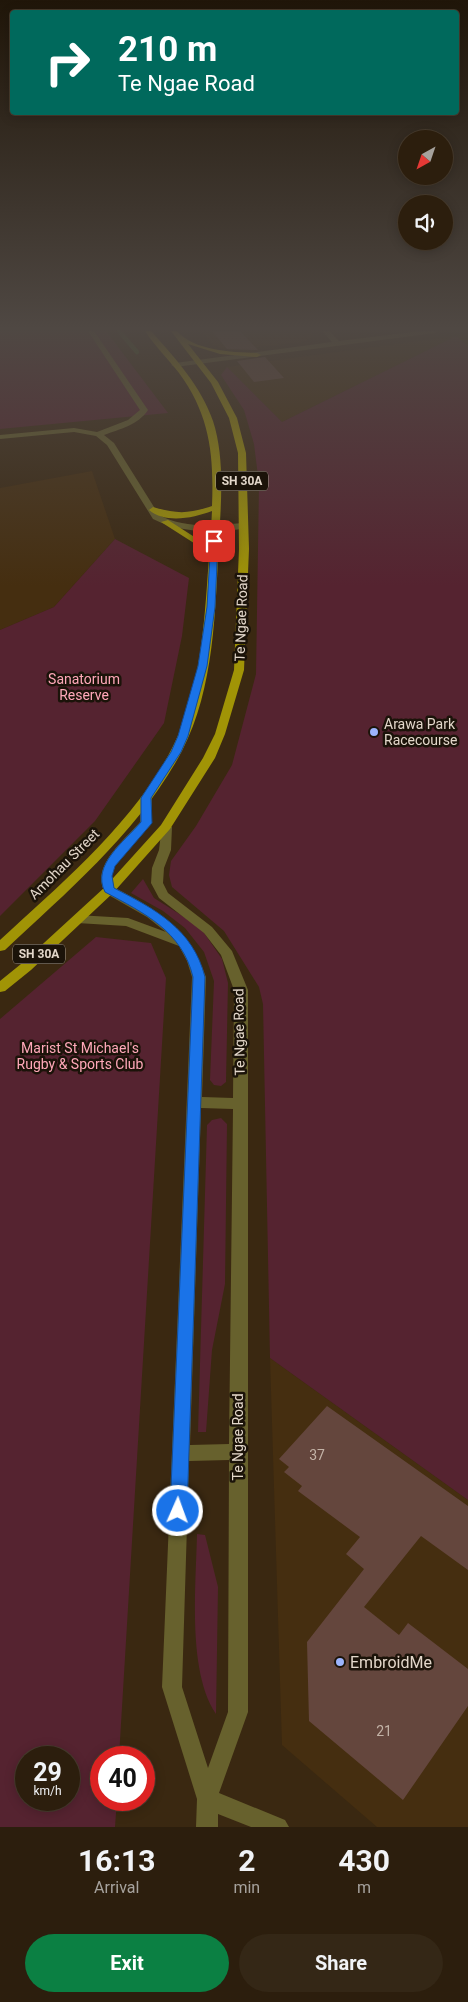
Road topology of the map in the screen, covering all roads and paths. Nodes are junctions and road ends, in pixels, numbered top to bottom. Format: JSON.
{"nodes":[{"id":1,"x":138,"y":416,"type":"edge"},
{"id":2,"x":206,"y":416,"type":"edge"},
{"id":3,"x":232,"y":416,"type":"edge"},
{"id":4,"x":98,"y":434,"type":"junction"},
{"id":5,"x":0,"y":436,"type":"edge"},
{"id":6,"x":216,"y":507,"type":"junction"},
{"id":7,"x":153,"y":510,"type":"junction"},
{"id":8,"x":165,"y":522,"type":"junction"},
{"id":9,"x":243,"y":526,"type":"junction"},
{"id":10,"x":215,"y":527,"type":"junction"},
{"id":11,"x":213,"y":555,"type":"junction"},
{"id":12,"x":146,"y":798,"type":"junction"},
{"id":13,"x":166,"y":827,"type":"junction"},
{"id":14,"x":109,"y":890,"type":"junction"},
{"id":15,"x":77,"y":919,"type":"junction"},
{"id":16,"x":184,"y":944,"type":"junction"},
{"id":17,"x":0,"y":947,"type":"edge"},
{"id":18,"x":0,"y":988,"type":"edge"},
{"id":19,"x":194,"y":1102,"type":"junction"},
{"id":20,"x":240,"y":1104,"type":"junction"},
{"id":21,"x":238,"y":1452,"type":"junction"},
{"id":22,"x":180,"y":1453,"type":"junction"},
{"id":23,"x":208,"y":1799,"type":"junction"},
{"id":24,"x":207,"y":1827,"type":"edge"},
{"id":25,"x":278,"y":1827,"type":"edge"}],
"edges":[{"from":1,"to":4,"type":"street"},
{"from":2,"to":6,"type":"main road","number":"SH 30A"},
{"from":3,"to":9,"type":"main road","name":"Te Ngae Road","number":"SH 30A"},
{"from":4,"to":5,"type":"street"},
{"from":4,"to":7,"type":"street"},
{"from":6,"to":7,"type":"main road"},
{"from":6,"to":10,"type":"main road","number":"SH 30A"},
{"from":7,"to":8,"type":"street"},
{"from":8,"to":10,"type":"street"},
{"from":8,"to":11,"type":"main road"},
{"from":9,"to":10,"type":"street"},
{"from":9,"to":13,"type":"main road","name":"Te Ngae Road","number":"SH 30A"},
{"from":10,"to":11,"type":"main road","number":"SH 30A"},
{"from":11,"to":12,"type":"main road","number":"SH 30A"},
{"from":12,"to":14,"type":"street"},
{"from":12,"to":17,"type":"main road","name":"Amohau Street","number":"SH 30A"},
{"from":13,"to":14,"type":"main road","number":"SH 30A"},
{"from":13,"to":20,"type":"street","name":"Te Ngae Road"},
{"from":14,"to":15,"type":"main road","number":"SH 30A"},
{"from":14,"to":16,"type":"street","name":"Te Ngae Road"},
{"from":15,"to":16,"type":"street"},
{"from":15,"to":18,"type":"main road","number":"SH 30A"},
{"from":16,"to":19,"type":"street","name":"Te Ngae Road"},
{"from":19,"to":20,"type":"street"},
{"from":19,"to":22,"type":"street","name":"Te Ngae Road"},
{"from":20,"to":21,"type":"street","name":"Te Ngae Road"},
{"from":21,"to":22,"type":"street"},
{"from":21,"to":23,"type":"street","name":"Te Ngae Road"},
{"from":22,"to":23,"type":"street","name":"Te Ngae Road"},
{"from":23,"to":24,"type":"street","name":"Te Ngae Road"},
{"from":23,"to":25,"type":"street"}]}
